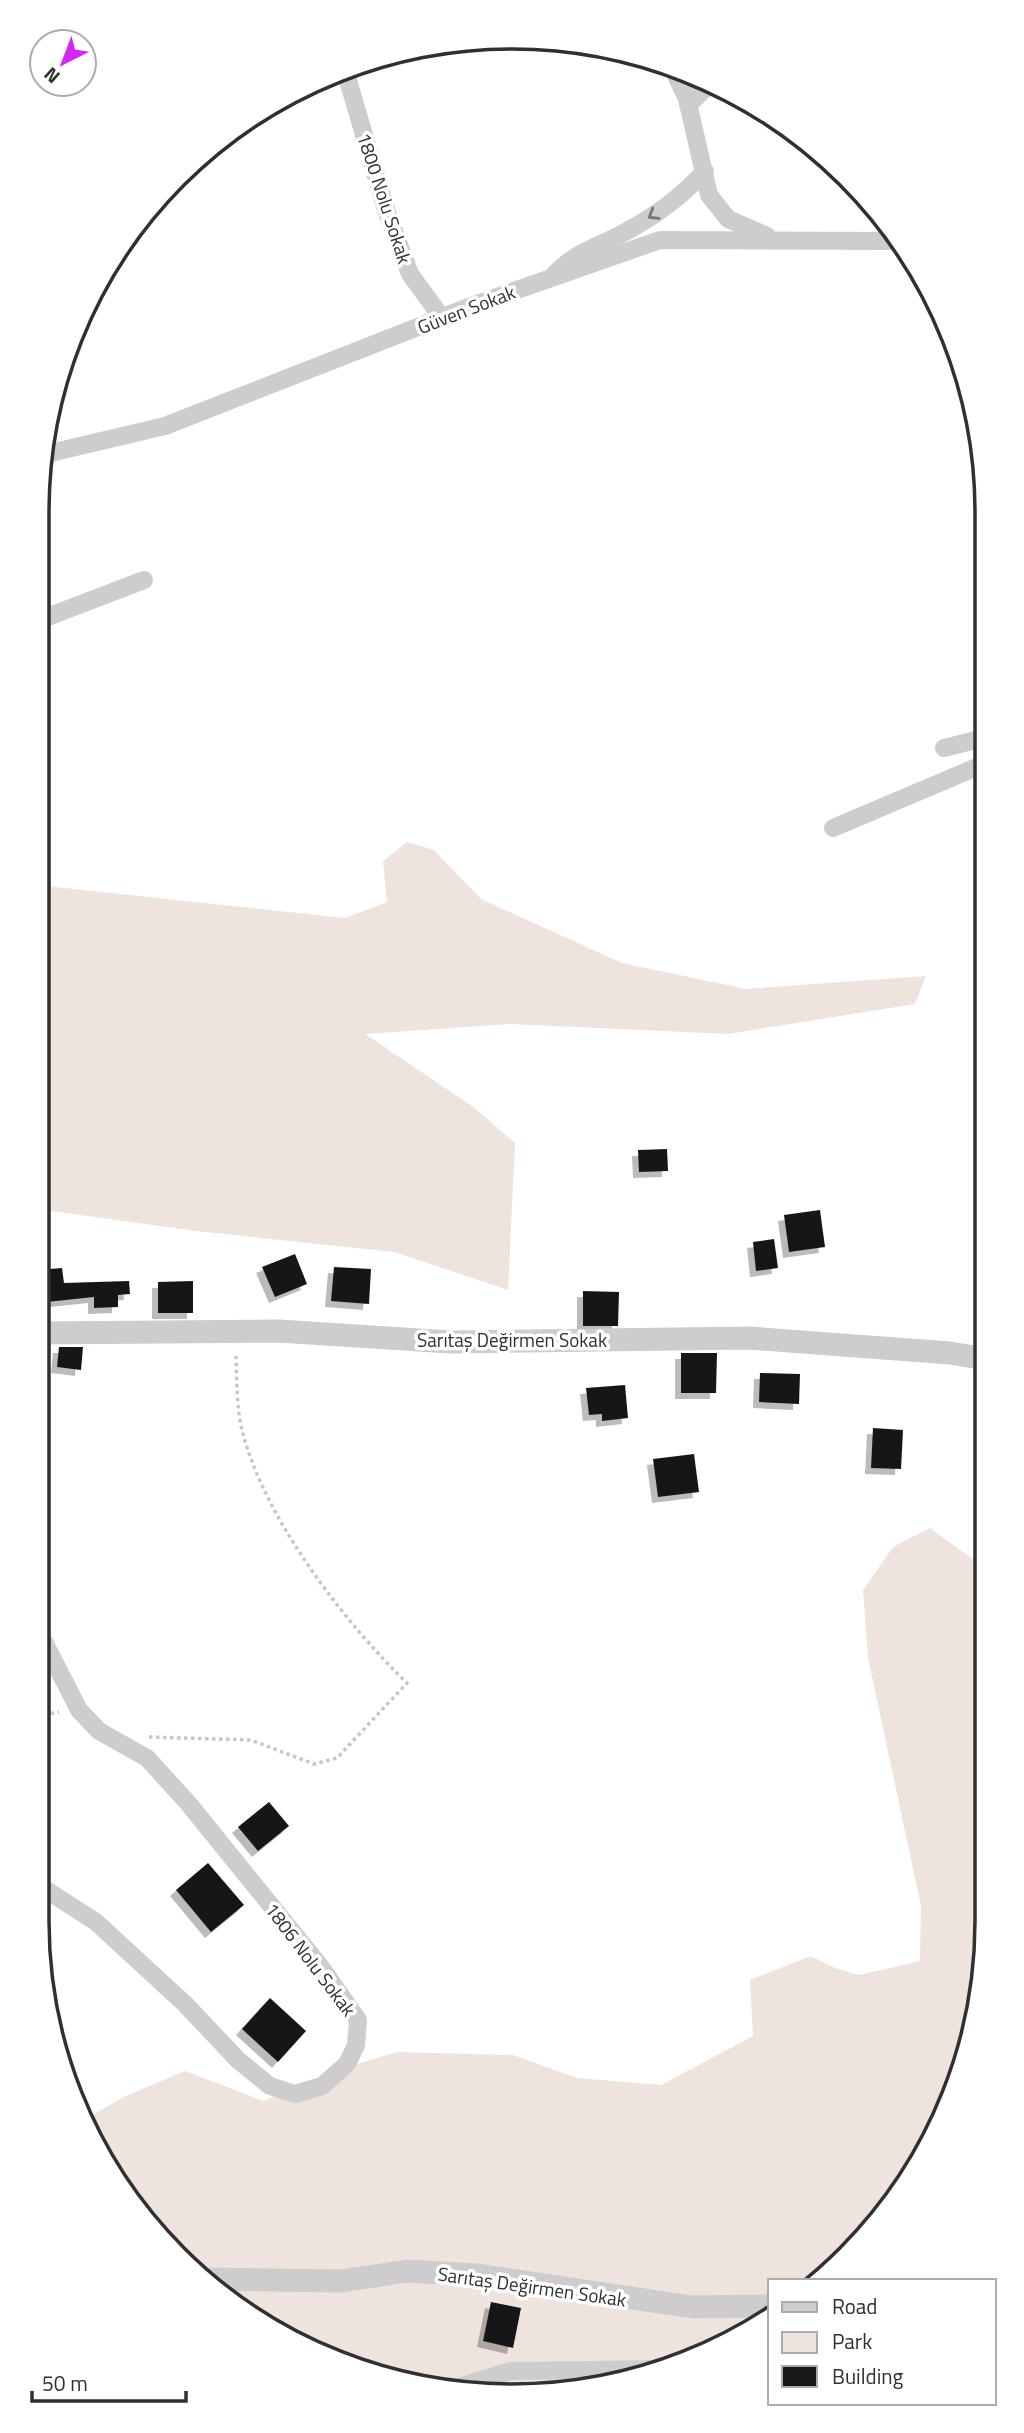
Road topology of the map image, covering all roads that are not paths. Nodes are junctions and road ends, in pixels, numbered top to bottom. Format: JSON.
{"nodes":[{"id":1,"x":348,"y":79,"type":"edge"},
{"id":2,"x":677,"y":80,"type":"edge"},
{"id":3,"x":703,"y":90,"type":"edge"},
{"id":4,"x":688,"y":105,"type":"junction"},
{"id":5,"x":705,"y":171,"type":"junction"},
{"id":6,"x":780,"y":240,"type":"junction"},
{"id":7,"x":887,"y":241,"type":"edge"},
{"id":8,"x":553,"y":276,"type":"junction"},
{"id":9,"x":442,"y":318,"type":"junction"},
{"id":10,"x":53,"y":452,"type":"edge"},
{"id":11,"x":144,"y":580,"type":"dead end"},
{"id":12,"x":49,"y":616,"type":"edge"},
{"id":13,"x":975,"y":740,"type":"edge"},
{"id":14,"x":944,"y":748,"type":"dead end"},
{"id":15,"x":975,"y":768,"type":"edge"},
{"id":16,"x":833,"y":828,"type":"dead end"},
{"id":17,"x":49,"y":1333,"type":"edge"},
{"id":18,"x":975,"y":1357,"type":"edge"},
{"id":19,"x":49,"y":1651,"type":"edge"},
{"id":20,"x":49,"y":1892,"type":"edge"},
{"id":21,"x":219,"y":2279,"type":"edge"},
{"id":22,"x":768,"y":2306,"type":"edge"},
{"id":23,"x":626,"y":2370,"type":"edge"},
{"id":24,"x":474,"y":2382,"type":"edge"}],
"edges":[{"from":1,"to":9,"type":"street","name":"1800 Nolu Sokak"},
{"from":2,"to":4,"type":"street"},
{"from":3,"to":4,"type":"street"},
{"from":4,"to":5,"type":"street"},
{"from":5,"to":6,"type":"street"},
{"from":5,"to":8,"type":"street","one_way":true},
{"from":6,"to":7,"type":"street","name":"Güven Sokak"},
{"from":6,"to":8,"type":"street","name":"Güven Sokak"},
{"from":8,"to":9,"type":"street","name":"Güven Sokak"},
{"from":9,"to":10,"type":"street","name":"Güven Sokak"},
{"from":11,"to":12,"type":"street"},
{"from":13,"to":14,"type":"street"},
{"from":15,"to":16,"type":"street"},
{"from":17,"to":18,"type":"street","name":"Sarıtaş Değirmen Sokak"},
{"from":19,"to":20,"type":"street","name":"1806 Nolu Sokak"},
{"from":21,"to":22,"type":"street","name":"Sarıtaş Değirmen Sokak"},
{"from":23,"to":24,"type":"street"}]}
